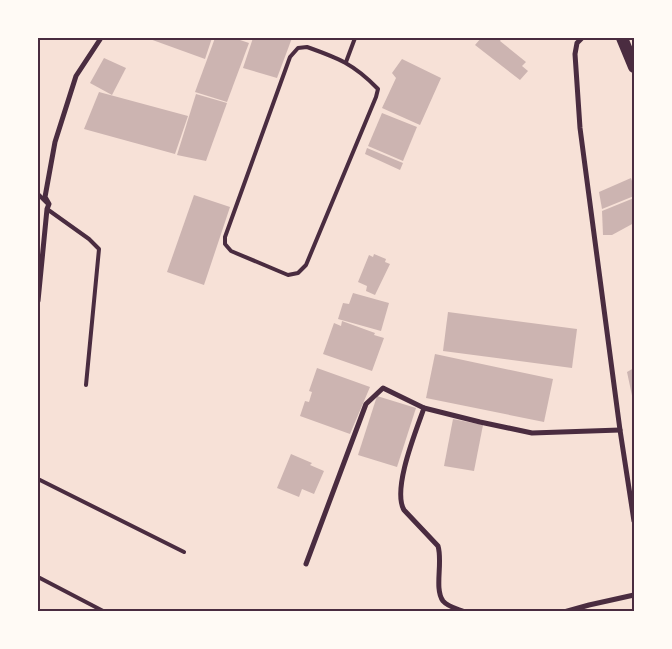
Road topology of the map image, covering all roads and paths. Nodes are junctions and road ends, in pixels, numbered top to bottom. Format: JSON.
{"nodes":[{"id":1,"x":101,"y":38,"type":"edge"},
{"id":2,"x":355,"y":38,"type":"edge"},
{"id":3,"x":582,"y":38,"type":"edge"},
{"id":4,"x":622,"y":38,"type":"edge"},
{"id":5,"x":346,"y":62,"type":"junction"},
{"id":6,"x":634,"y":67,"type":"edge"},
{"id":7,"x":38,"y":194,"type":"edge"},
{"id":8,"x":48,"y":206,"type":"junction"},
{"id":9,"x":38,"y":301,"type":"edge"},
{"id":10,"x":86,"y":385,"type":"dead end"},
{"id":11,"x":424,"y":408,"type":"junction"},
{"id":12,"x":620,"y":430,"type":"junction"},
{"id":13,"x":38,"y":478,"type":"edge"},
{"id":14,"x":634,"y":521,"type":"edge"},
{"id":15,"x":184,"y":552,"type":"dead end"},
{"id":16,"x":306,"y":564,"type":"dead end"},
{"id":17,"x":38,"y":577,"type":"edge"},
{"id":18,"x":634,"y":596,"type":"edge"},
{"id":19,"x":105,"y":612,"type":"edge"},
{"id":20,"x":465,"y":612,"type":"edge"},
{"id":21,"x":564,"y":612,"type":"edge"}],
"edges":[{"from":1,"to":8,"type":"street"},
{"from":2,"to":5,"type":"lane"},
{"from":3,"to":12,"type":"street"},
{"from":4,"to":6,"type":"highway"},
{"from":5,"to":5,"type":"lane"},
{"from":7,"to":8,"type":"lane"},
{"from":8,"to":9,"type":"street"},
{"from":8,"to":10,"type":"lane"},
{"from":11,"to":12,"type":"street"},
{"from":11,"to":16,"type":"street"},
{"from":11,"to":20,"type":"street"},
{"from":12,"to":14,"type":"street"},
{"from":13,"to":15,"type":"lane"},
{"from":17,"to":19,"type":"lane"},
{"from":18,"to":21,"type":"street"}]}
